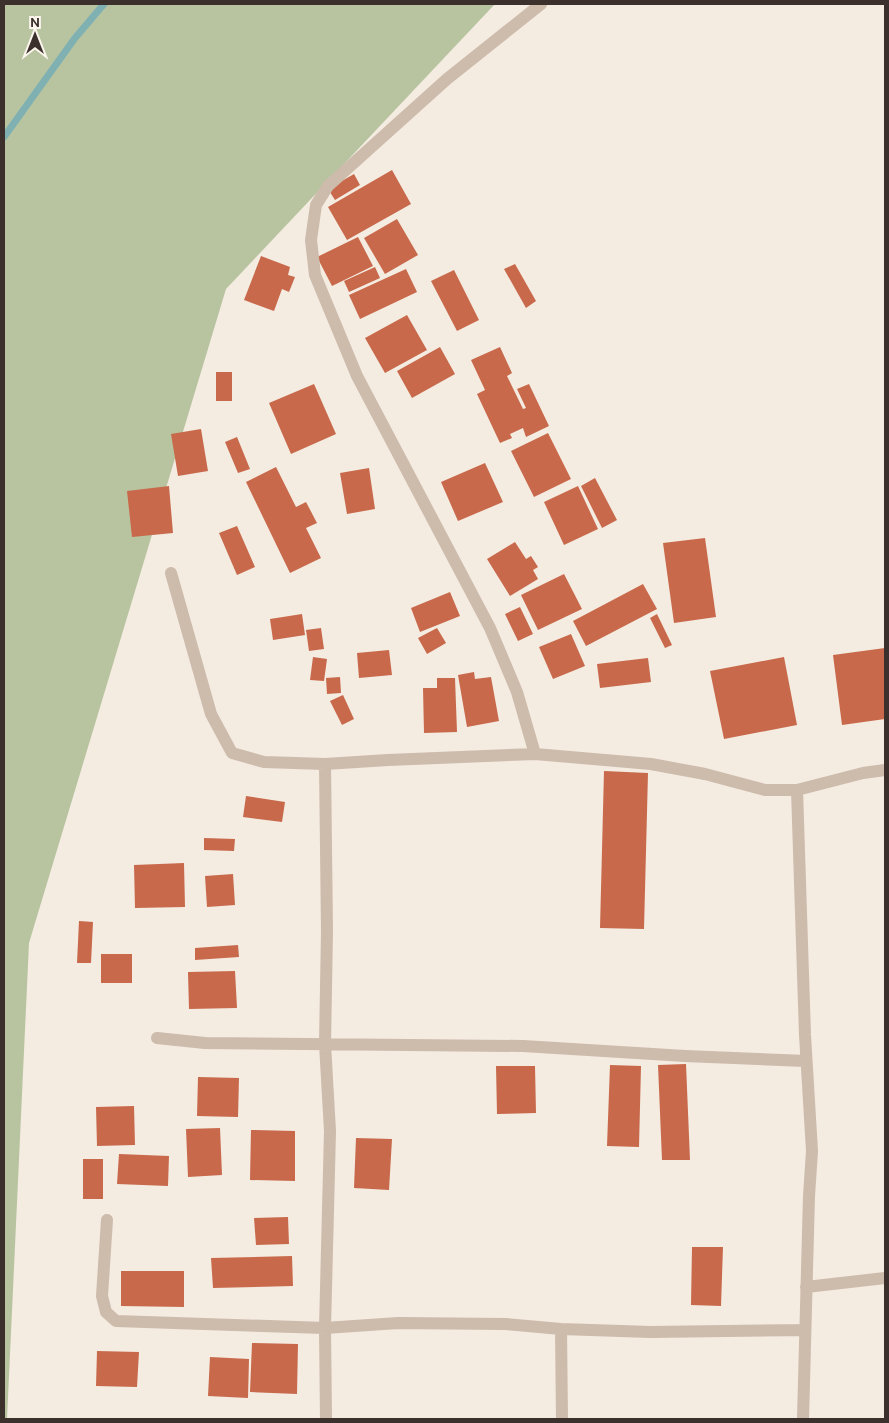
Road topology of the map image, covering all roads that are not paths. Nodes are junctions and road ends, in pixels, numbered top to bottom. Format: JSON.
{"nodes":[{"id":1,"x":541,"y":4,"type":"edge"},
{"id":2,"x":171,"y":573,"type":"dead end"},
{"id":3,"x":535,"y":754,"type":"junction"},
{"id":4,"x":326,"y":764,"type":"junction"},
{"id":5,"x":885,"y":770,"type":"edge"},
{"id":6,"x":797,"y":790,"type":"junction"},
{"id":7,"x":157,"y":1038,"type":"dead end"},
{"id":8,"x":325,"y":1044,"type":"junction"},
{"id":9,"x":806,"y":1061,"type":"junction"},
{"id":10,"x":107,"y":1220,"type":"dead end"},
{"id":11,"x":885,"y":1278,"type":"edge"},
{"id":12,"x":806,"y":1287,"type":"junction"},
{"id":13,"x":325,"y":1328,"type":"junction"},
{"id":14,"x":561,"y":1329,"type":"junction"},
{"id":15,"x":805,"y":1330,"type":"junction"},
{"id":16,"x":326,"y":1419,"type":"edge"},
{"id":17,"x":562,"y":1419,"type":"edge"},
{"id":18,"x":803,"y":1419,"type":"edge"}],
"edges":[{"from":1,"to":3,"type":"street"},
{"from":2,"to":4,"type":"street"},
{"from":3,"to":4,"type":"street"},
{"from":3,"to":6,"type":"street"},
{"from":4,"to":8,"type":"street"},
{"from":5,"to":6,"type":"street"},
{"from":6,"to":9,"type":"street"},
{"from":7,"to":8,"type":"street"},
{"from":8,"to":9,"type":"street"},
{"from":8,"to":13,"type":"street"},
{"from":9,"to":12,"type":"street"},
{"from":10,"to":13,"type":"street"},
{"from":11,"to":12,"type":"street"},
{"from":12,"to":15,"type":"street"},
{"from":13,"to":14,"type":"street"},
{"from":13,"to":16,"type":"street"},
{"from":14,"to":15,"type":"street"},
{"from":14,"to":17,"type":"street"},
{"from":15,"to":18,"type":"street"}]}
